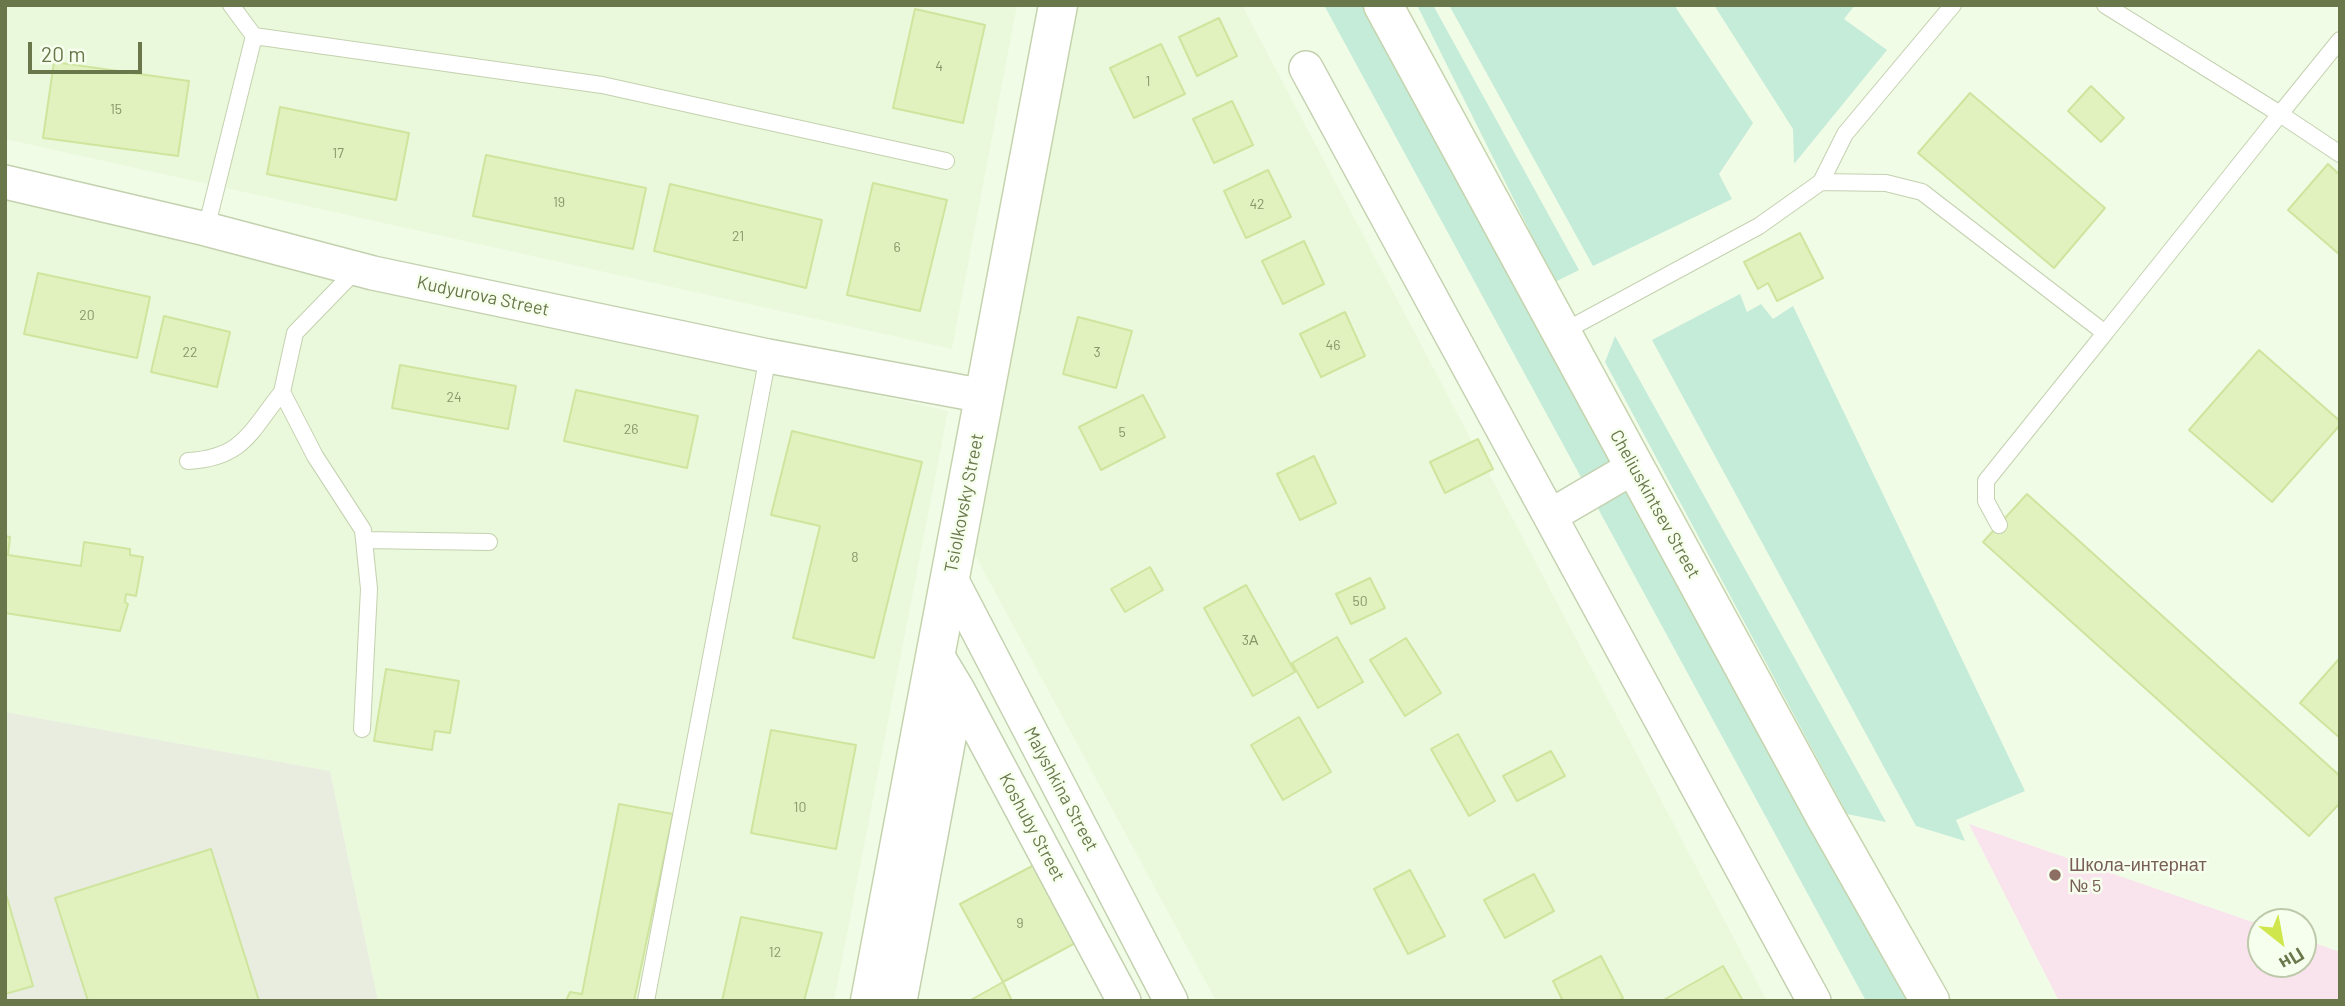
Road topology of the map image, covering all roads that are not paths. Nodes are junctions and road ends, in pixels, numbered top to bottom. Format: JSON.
{"nodes":[{"id":1,"x":231,"y":5,"type":"edge"},
{"id":2,"x":1058,"y":5,"type":"edge"},
{"id":3,"x":1383,"y":5,"type":"edge"},
{"id":4,"x":1953,"y":5,"type":"edge"},
{"id":5,"x":2105,"y":5,"type":"edge"},
{"id":6,"x":254,"y":36,"type":"junction"},
{"id":7,"x":2340,"y":40,"type":"edge"},
{"id":8,"x":1306,"y":68,"type":"dead end"},
{"id":9,"x":2280,"y":114,"type":"junction"},
{"id":10,"x":2340,"y":154,"type":"edge"},
{"id":11,"x":946,"y":161,"type":"dead end"},
{"id":12,"x":5,"y":182,"type":"edge"},
{"id":13,"x":1821,"y":182,"type":"junction"},
{"id":14,"x":206,"y":229,"type":"junction"},
{"id":15,"x":357,"y":269,"type":"junction"},
{"id":16,"x":1561,"y":332,"type":"junction"},
{"id":17,"x":2105,"y":333,"type":"junction"},
{"id":18,"x":768,"y":356,"type":"junction"},
{"id":19,"x":282,"y":392,"type":"junction"},
{"id":20,"x":974,"y":395,"type":"junction"},
{"id":21,"x":188,"y":461,"type":"dead end"},
{"id":22,"x":1634,"y":467,"type":"junction"},
{"id":23,"x":1550,"y":516,"type":"junction"},
{"id":24,"x":1999,"y":525,"type":"dead end"},
{"id":25,"x":364,"y":540,"type":"junction"},
{"id":26,"x":489,"y":542,"type":"dead end"},
{"id":27,"x":950,"y":577,"type":"junction"},
{"id":28,"x":937,"y":655,"type":"junction"},
{"id":29,"x":958,"y":690,"type":"junction"},
{"id":30,"x":362,"y":729,"type":"dead end"},
{"id":31,"x":646,"y":1001,"type":"edge"},
{"id":32,"x":870,"y":1001,"type":"edge"},
{"id":33,"x":900,"y":1001,"type":"edge"},
{"id":34,"x":1124,"y":1001,"type":"edge"},
{"id":35,"x":1171,"y":1001,"type":"edge"},
{"id":36,"x":1814,"y":1001,"type":"edge"},
{"id":37,"x":1930,"y":1001,"type":"edge"}],
"edges":[{"from":1,"to":6,"type":"lane"},
{"from":2,"to":20,"type":"main road","name":"Tsiolkovsky Street"},
{"from":3,"to":16,"type":"main road","name":"Cheliuskintsev Street"},
{"from":4,"to":13,"type":"lane"},
{"from":5,"to":9,"type":"lane"},
{"from":6,"to":11,"type":"lane"},
{"from":6,"to":14,"type":"lane"},
{"from":7,"to":9,"type":"lane"},
{"from":8,"to":23,"type":"street"},
{"from":9,"to":10,"type":"lane"},
{"from":9,"to":17,"type":"lane"},
{"from":12,"to":14,"type":"street","name":"Kudyurova Street"},
{"from":13,"to":16,"type":"lane"},
{"from":13,"to":17,"type":"lane"},
{"from":14,"to":15,"type":"street","name":"Kudyurova Street"},
{"from":15,"to":18,"type":"street","name":"Kudyurova Street"},
{"from":15,"to":19,"type":"lane"},
{"from":16,"to":22,"type":"main road","name":"Cheliuskintsev Street"},
{"from":17,"to":24,"type":"lane"},
{"from":18,"to":20,"type":"street","name":"Kudyurova Street"},
{"from":18,"to":31,"type":"lane"},
{"from":19,"to":21,"type":"lane"},
{"from":19,"to":25,"type":"lane"},
{"from":20,"to":27,"type":"main road","name":"Tsiolkovsky Street"},
{"from":22,"to":23,"type":"street"},
{"from":22,"to":37,"type":"main road","name":"Cheliuskintsev Street"},
{"from":23,"to":36,"type":"street"},
{"from":25,"to":26,"type":"lane"},
{"from":25,"to":30,"type":"lane"},
{"from":27,"to":28,"type":"main road","name":"Tsiolkovsky Street"},
{"from":27,"to":35,"type":"street","name":"Malyshkina Street"},
{"from":28,"to":29,"type":"street","name":"Koshuby Street"},
{"from":28,"to":32,"type":"main road","name":"Tsiolkovsky Street"},
{"from":29,"to":33,"type":"street"},
{"from":29,"to":34,"type":"street","name":"Koshuby Street"}]}
